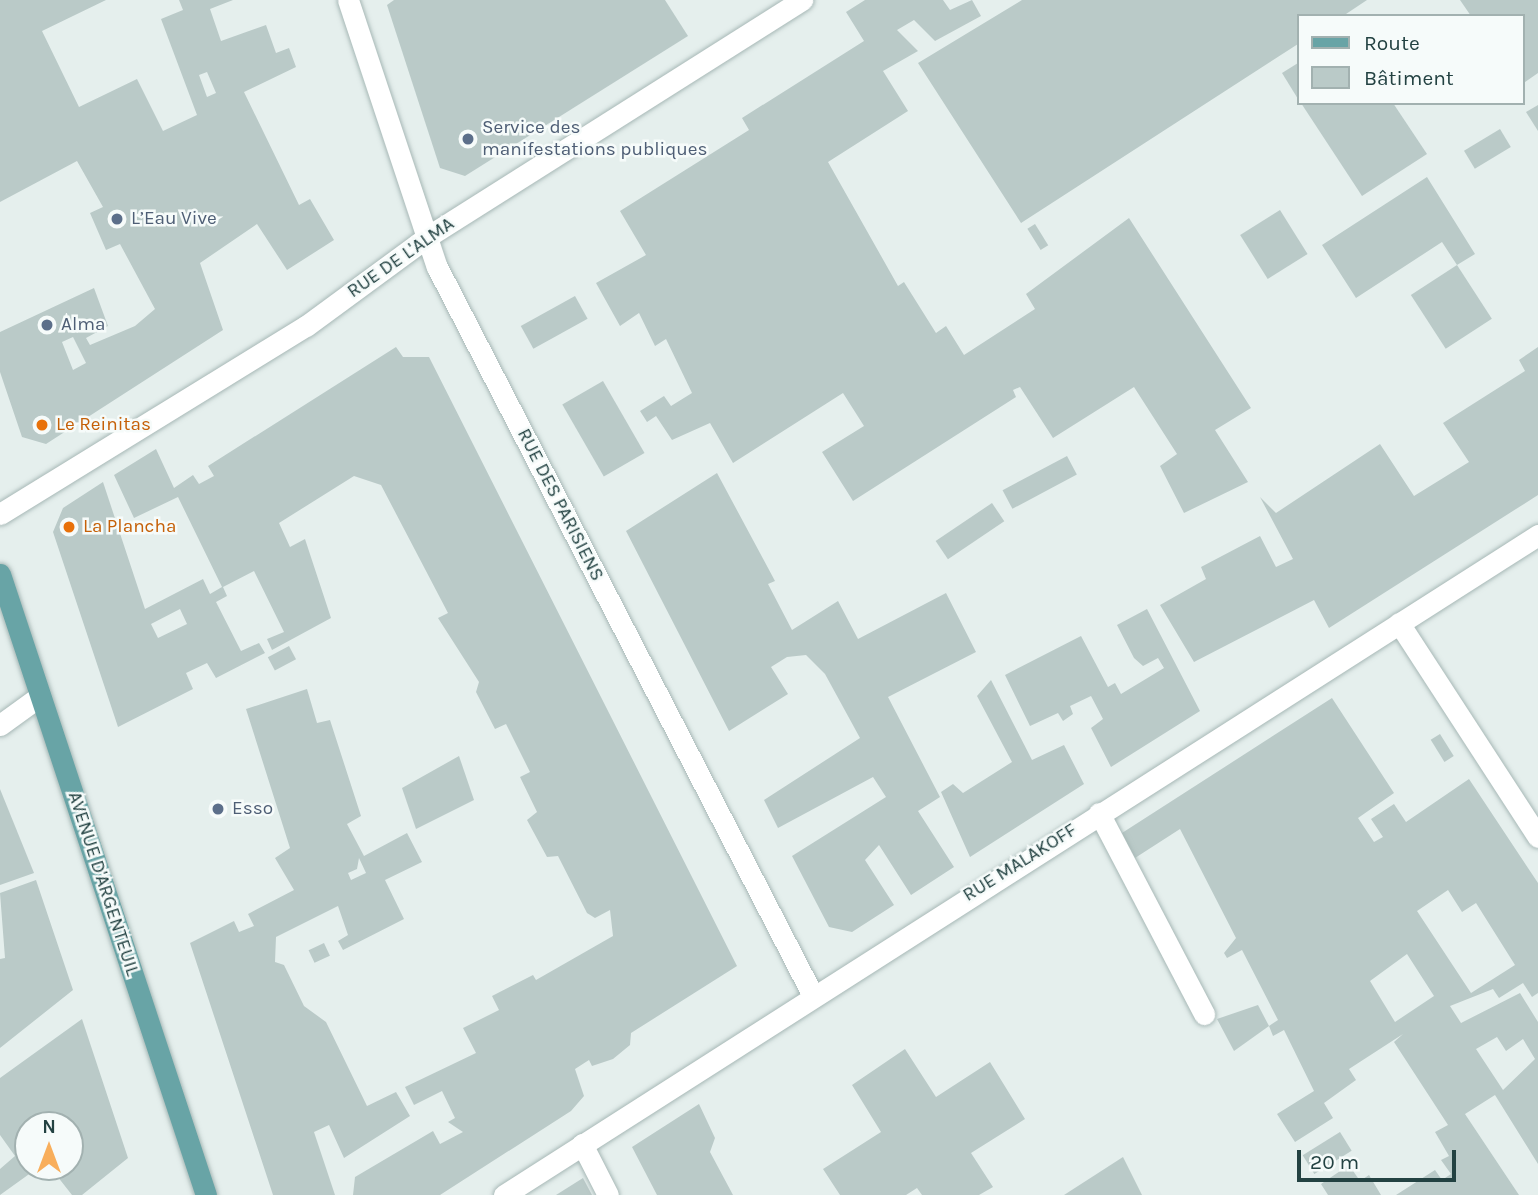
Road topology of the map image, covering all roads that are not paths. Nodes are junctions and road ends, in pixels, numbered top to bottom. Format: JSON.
{"nodes":[{"id":1,"x":348,"y":0,"type":"edge"},
{"id":2,"x":802,"y":0,"type":"edge"},
{"id":3,"x":427,"y":237,"type":"junction"},
{"id":4,"x":0,"y":514,"type":"edge"},
{"id":5,"x":1538,"y":535,"type":"edge"},
{"id":6,"x":0,"y":574,"type":"edge"},
{"id":7,"x":1399,"y":623,"type":"junction"},
{"id":8,"x":40,"y":696,"type":"junction"},
{"id":9,"x":0,"y":725,"type":"edge"},
{"id":10,"x":1099,"y":813,"type":"junction"},
{"id":11,"x":1538,"y":837,"type":"edge"},
{"id":12,"x":812,"y":994,"type":"junction"},
{"id":13,"x":1204,"y":1014,"type":"dead end"},
{"id":14,"x":582,"y":1144,"type":"junction"},
{"id":15,"x":206,"y":1195,"type":"edge"},
{"id":16,"x":504,"y":1195,"type":"edge"},
{"id":17,"x":608,"y":1195,"type":"edge"}],
"edges":[{"from":1,"to":3,"type":"street","name":"RUE DES PARISIENS"},
{"from":2,"to":3,"type":"street","name":"RUE DE L'ALMA"},
{"from":3,"to":4,"type":"street","name":"RUE DE L'ALMA"},
{"from":3,"to":12,"type":"street","name":"RUE DES PARISIENS"},
{"from":5,"to":7,"type":"street","name":"RUE MALAKOFF"},
{"from":6,"to":8,"type":"main road","name":"AVENUE D'ARGENTEUIL"},
{"from":7,"to":10,"type":"street","name":"RUE MALAKOFF"},
{"from":7,"to":11,"type":"street"},
{"from":8,"to":9,"type":"street"},
{"from":8,"to":15,"type":"main road","name":"AVENUE D'ARGENTEUIL"},
{"from":10,"to":12,"type":"street","name":"RUE MALAKOFF"},
{"from":10,"to":13,"type":"street"},
{"from":12,"to":14,"type":"street","name":"RUE MALAKOFF"},
{"from":14,"to":16,"type":"street","name":"RUE MALAKOFF"},
{"from":14,"to":17,"type":"street"}]}
